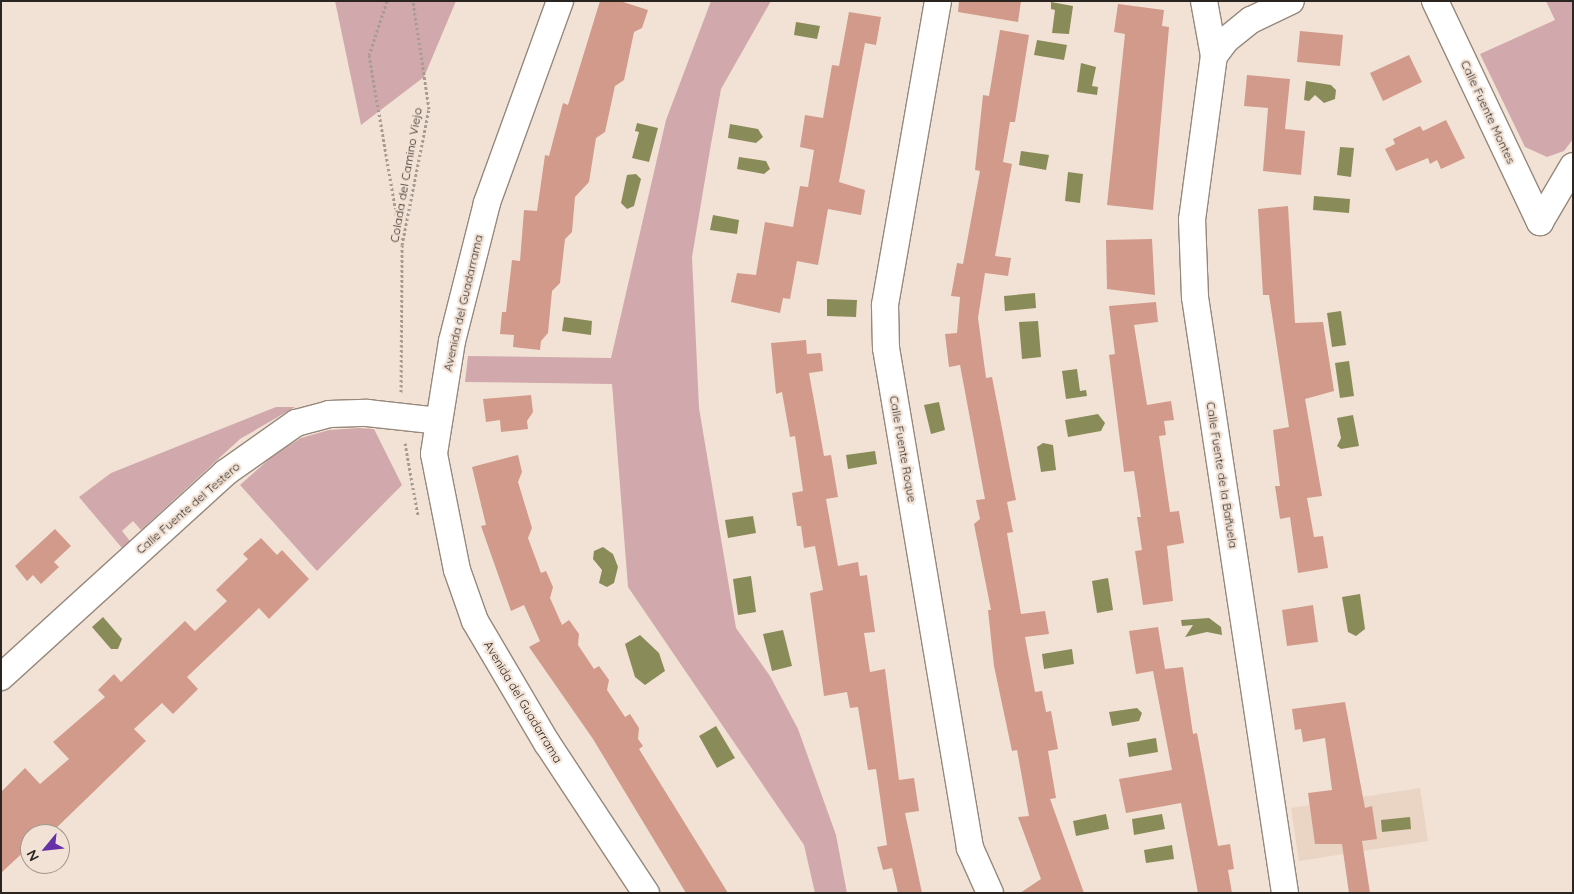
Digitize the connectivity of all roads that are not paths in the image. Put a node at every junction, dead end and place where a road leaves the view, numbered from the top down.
1 (560, 1) edge
2 (938, 1) edge
3 (1204, 1) edge
4 (1291, 1) edge
5 (1435, 1) edge
6 (1214, 56) junction
7 (1573, 166) edge
8 (439, 420) junction
9 (1, 677) edge
10 (646, 893) edge
11 (990, 893) edge
12 (1285, 893) edge

1 - 8 street, Avenida del Guadarrama
2 - 11 street, Calle Fuente Roque
3 - 6 street, Calle Fuente de la Bañuela
4 - 6 street
5 - 7 street, Calle Fuente Montes
6 - 12 street, Calle Fuente de la Bañuela
8 - 9 street, Calle Fuente del Testero
8 - 10 street, Avenida del Guadarrama

